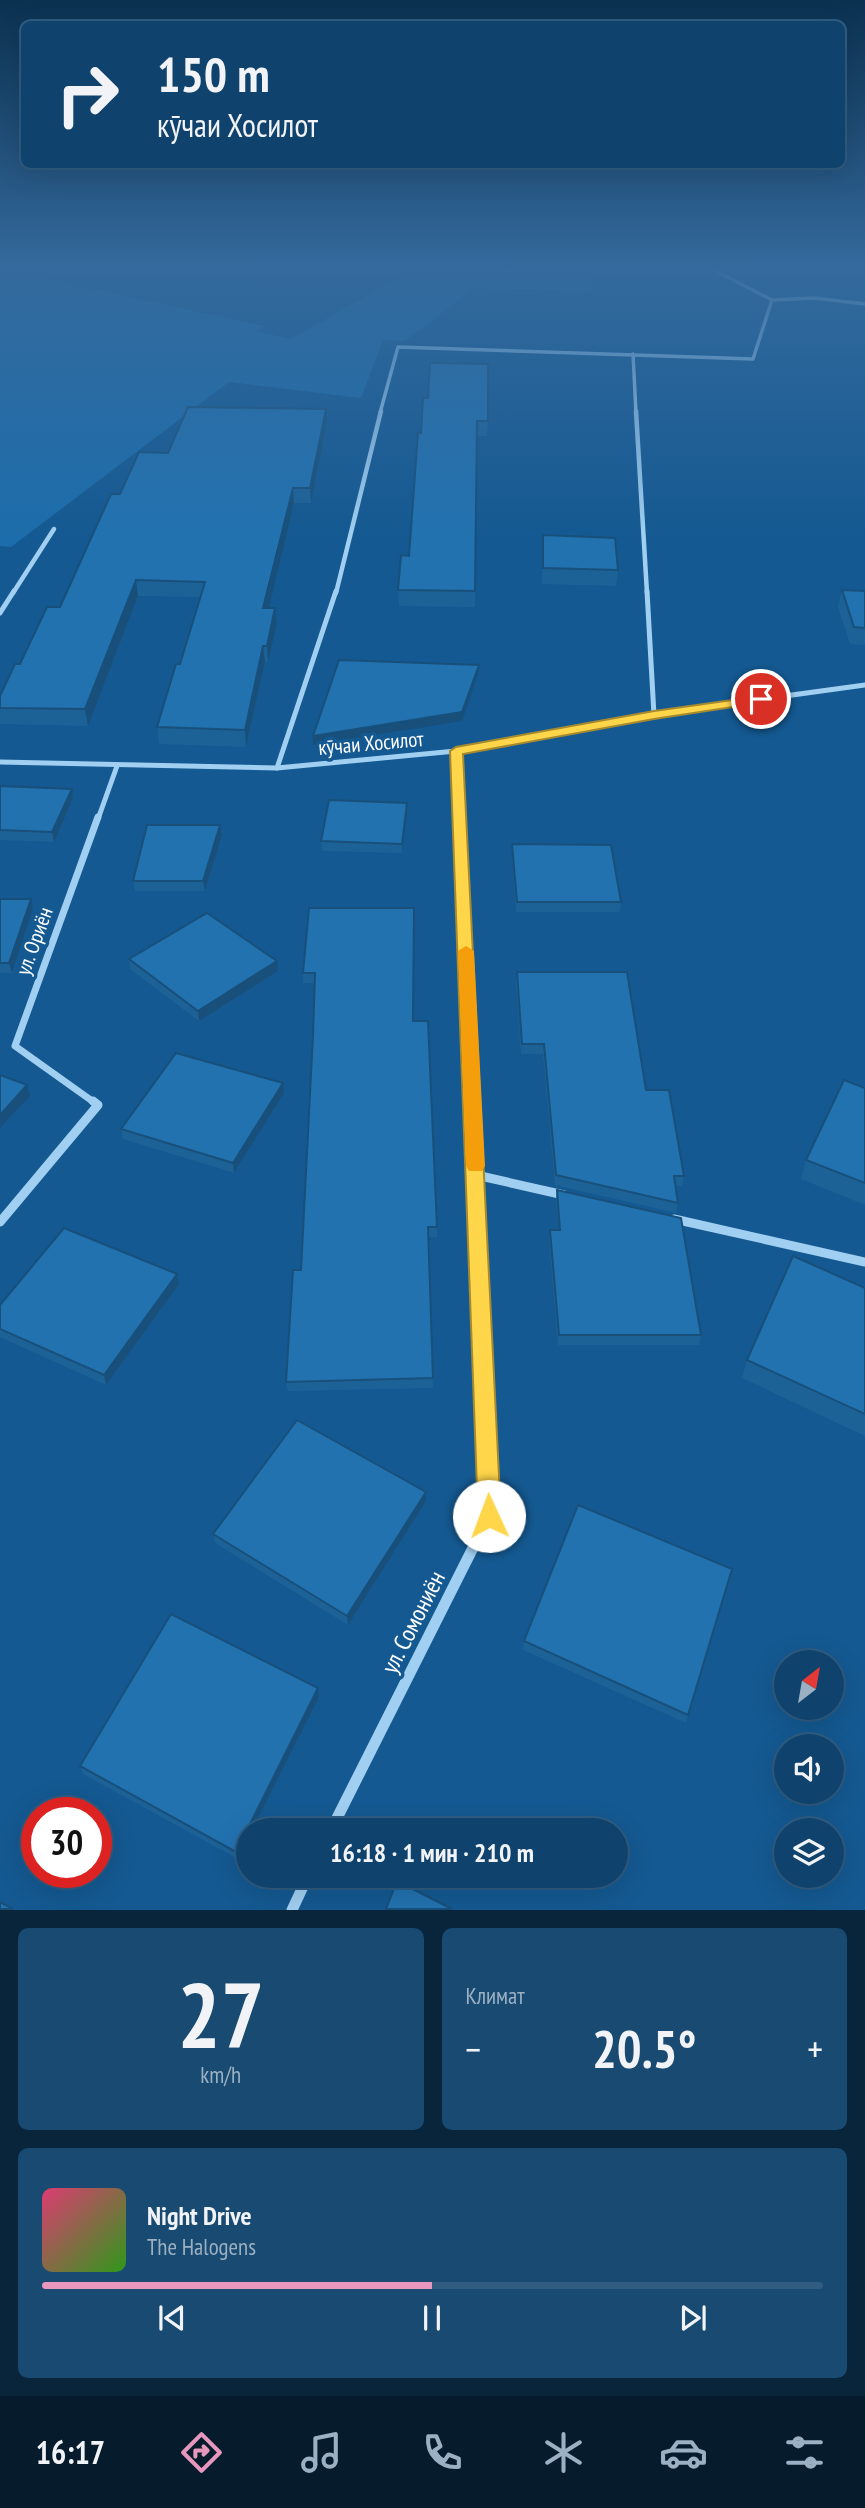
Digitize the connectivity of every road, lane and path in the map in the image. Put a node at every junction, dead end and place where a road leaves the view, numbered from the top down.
1 (395, 358) edge
2 (633, 358) edge
3 (731, 358) edge
4 (752, 358) edge
5 (54, 529) dead end
6 (0, 613) edge
7 (865, 685) edge
8 (654, 715) junction
9 (456, 751) junction
10 (0, 762) edge
11 (117, 766) junction
12 (276, 768) junction
13 (476, 1175) junction
14 (570, 1196) edge
15 (664, 1217) edge
16 (0, 1222) edge
17 (865, 1262) edge
18 (337, 1818) edge
19 (303, 1888) edge
20 (292, 1909) edge

1 - 12 street
2 - 8 street
3 - 4 street
5 - 6 street
7 - 8 street, кӯчаи Хосилот
8 - 9 street, кӯчаи Хосилот
9 - 12 street, кӯчаи Хосилот
9 - 13 street, ул. Сомониён
10 - 11 street, кӯчаи Хосилот
11 - 12 street, кӯчаи Хосилот
11 - 16 street, ул. Ориён
13 - 14 street
13 - 18 street, ул. Сомониён
15 - 17 street
19 - 20 street

